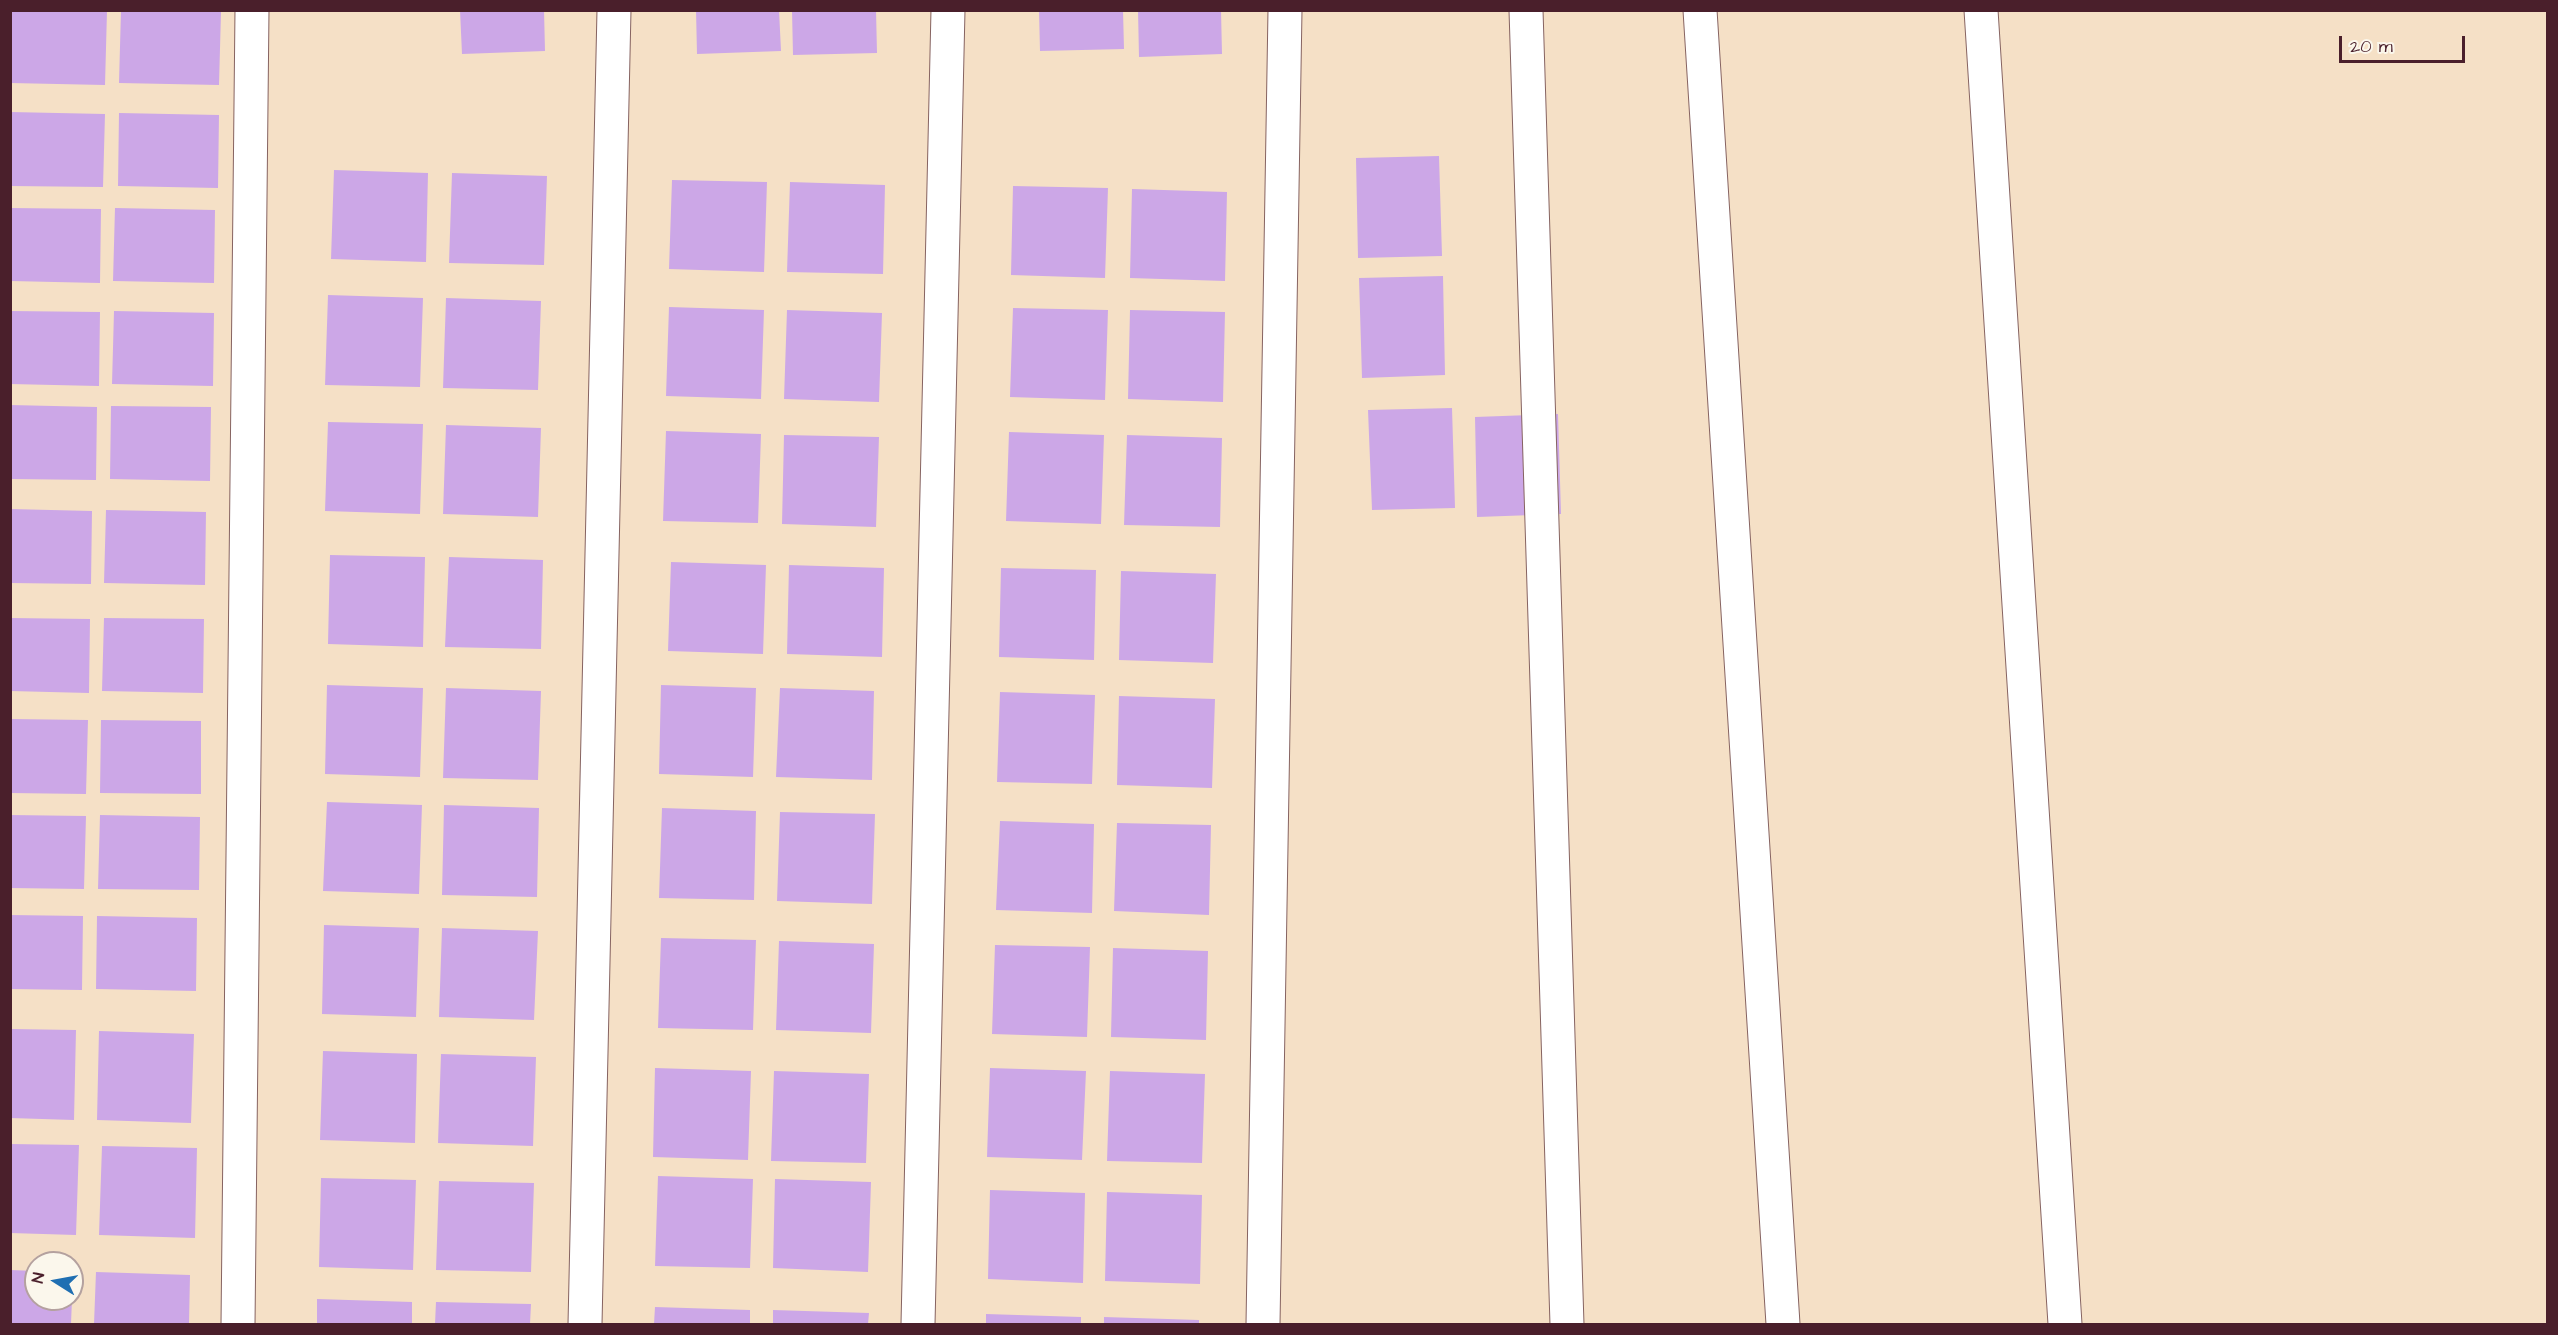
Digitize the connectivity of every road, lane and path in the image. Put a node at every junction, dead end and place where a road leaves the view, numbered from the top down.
1 (252, 10) edge
2 (614, 10) edge
3 (948, 10) edge
4 (1285, 10) edge
5 (1526, 10) edge
6 (1700, 10) edge
7 (1982, 10) edge
8 (238, 1324) edge
9 (585, 1324) edge
10 (918, 1324) edge
11 (1263, 1324) edge
12 (1568, 1324) edge
13 (1783, 1324) edge
14 (2065, 1324) edge

1 - 8 street
2 - 9 street
3 - 10 street
4 - 11 street
5 - 12 street
6 - 13 street
7 - 14 street

